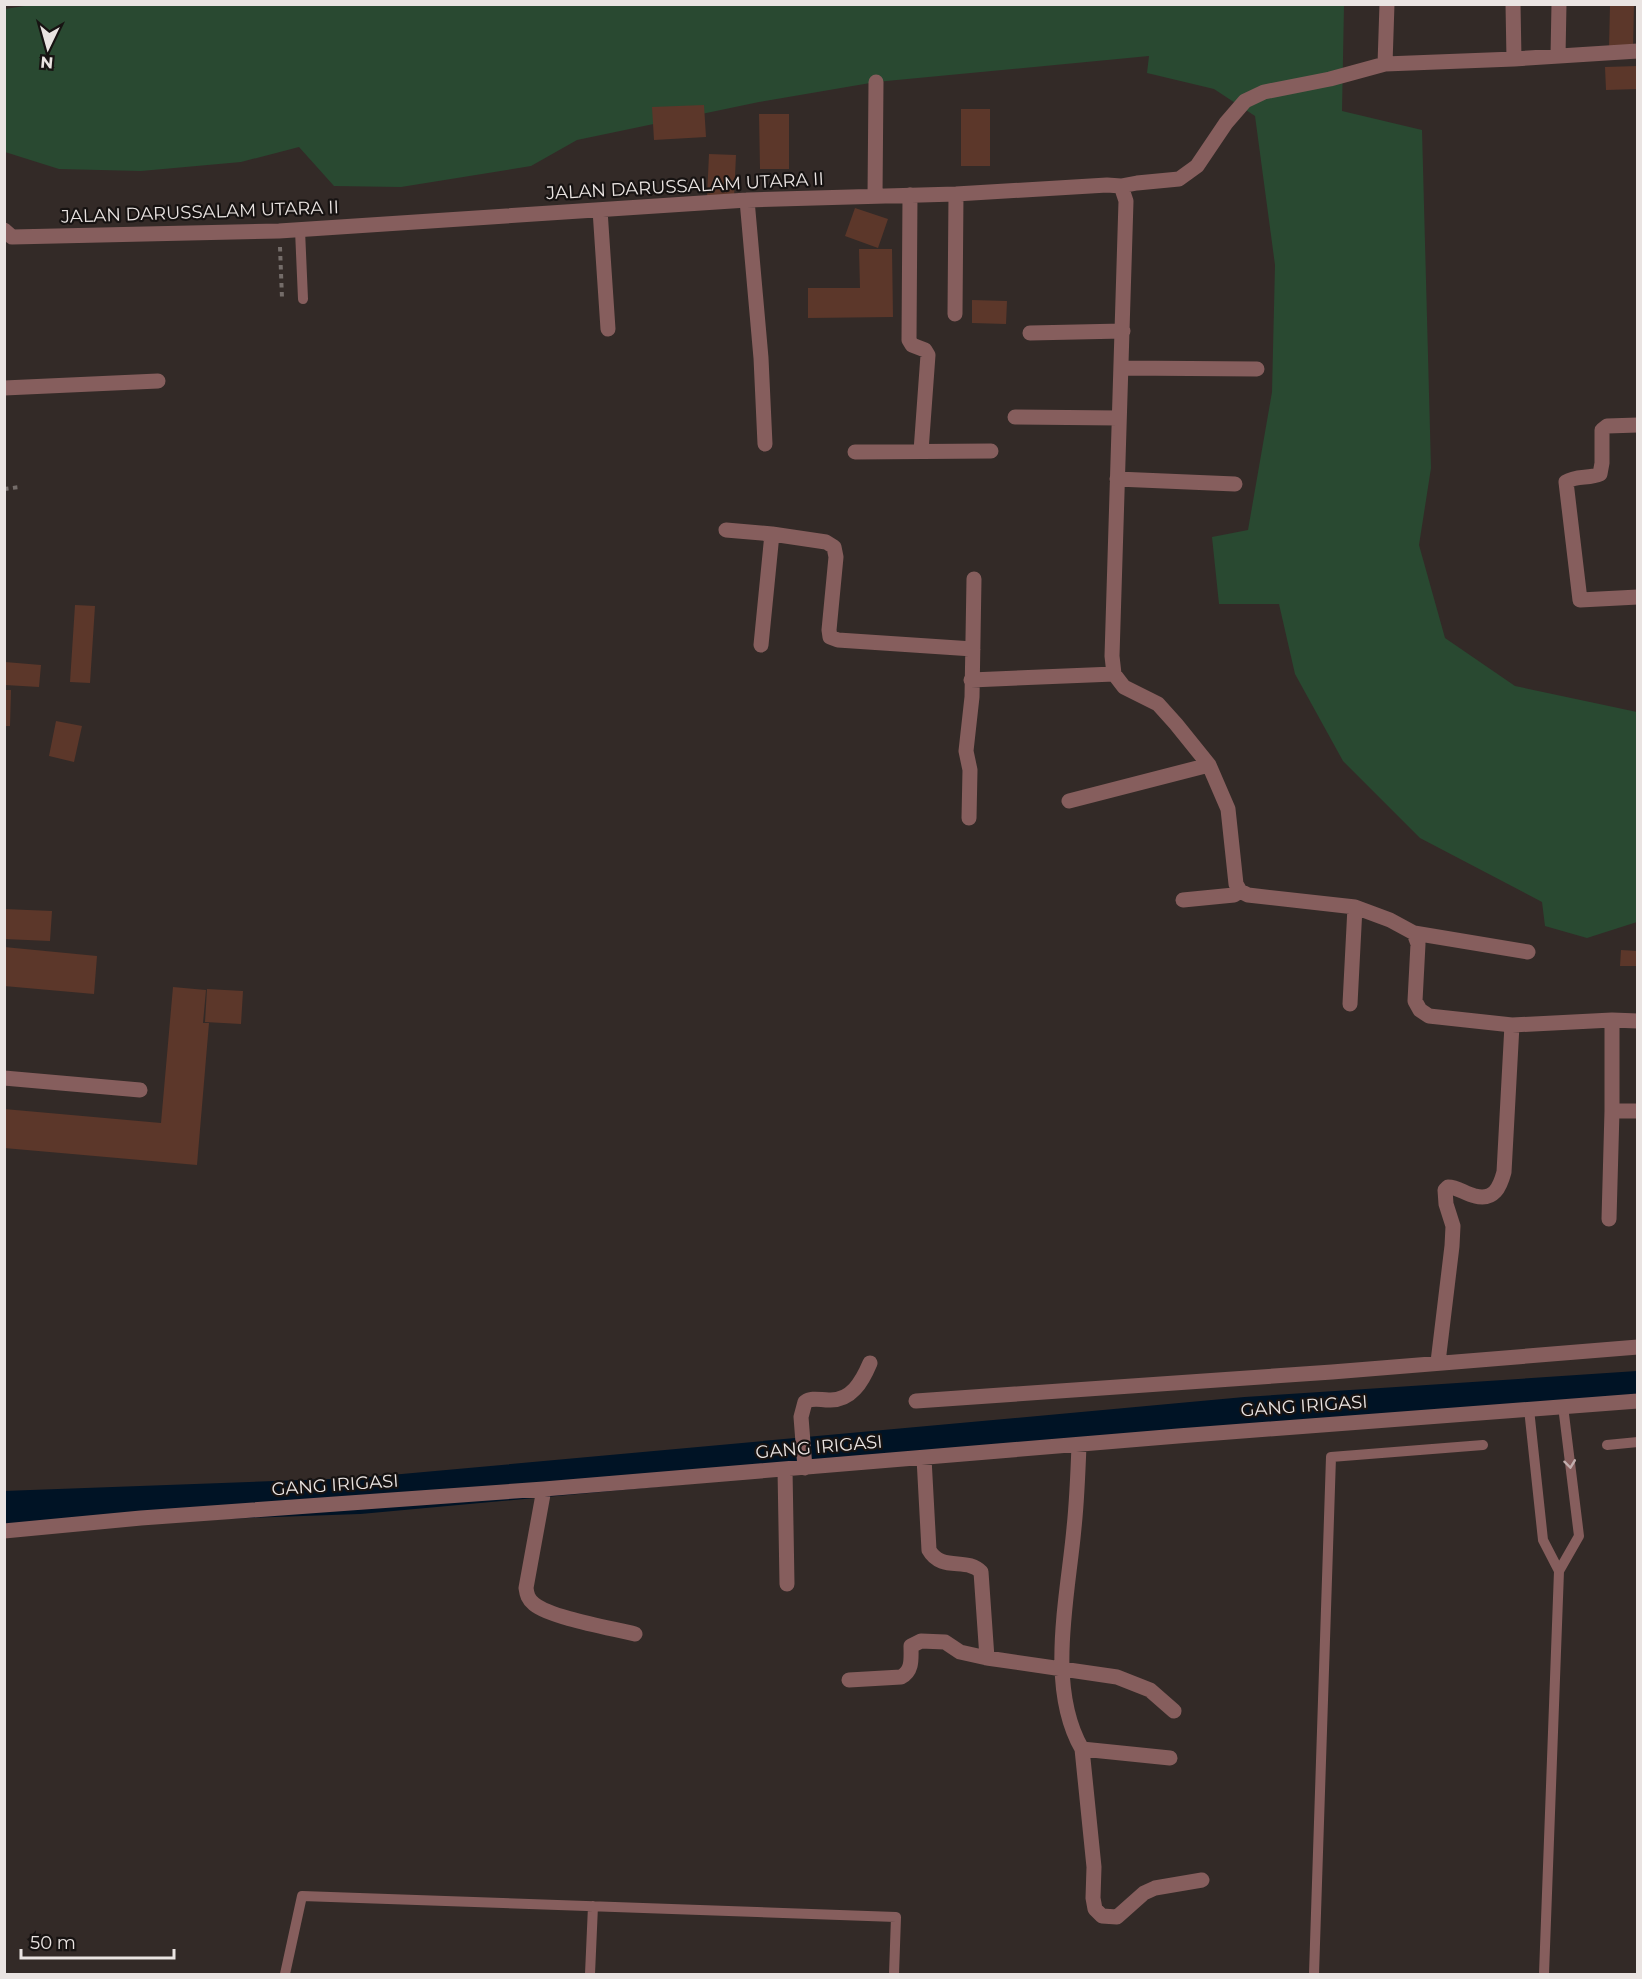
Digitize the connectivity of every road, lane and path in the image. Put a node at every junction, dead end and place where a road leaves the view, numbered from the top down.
1 (1387, 4) edge
2 (1513, 4) edge
3 (1559, 4) edge
4 (1638, 51) edge
5 (1558, 56) junction
6 (1514, 59) junction
7 (1385, 64) junction
8 (876, 82) dead end
9 (1121, 186) junction
10 (956, 194) junction
11 (910, 195) junction
12 (875, 196) junction
13 (747, 200) junction
14 (600, 210) junction
15 (4, 230) edge
16 (300, 230) junction
17 (279, 231) junction
18 (282, 298) dead end
19 (303, 299) dead end
20 (955, 314) dead end
21 (608, 329) dead end
22 (1123, 332) junction
23 (1030, 333) dead end
24 (1122, 368) junction
25 (1257, 369) dead end
26 (158, 381) dead end
27 (4, 388) edge
28 (1016, 417) dead end
29 (1119, 418) junction
30 (1638, 425) edge
31 (765, 444) dead end
32 (921, 451) junction
33 (991, 451) dead end
34 (855, 452) dead end
35 (1117, 479) junction
36 (1235, 484) dead end
37 (20, 487) dead end
38 (4, 489) edge
39 (726, 530) dead end
40 (772, 534) junction
41 (974, 579) dead end
42 (1638, 597) edge
43 (761, 645) dead end
44 (973, 649) junction
45 (1114, 674) junction
46 (972, 680) junction
47 (1209, 765) junction
48 (1069, 801) dead end
49 (969, 818) dead end
50 (1240, 891) junction
51 (1183, 900) dead end
52 (1355, 907) junction
53 (1414, 933) junction
54 (1528, 952) dead end
55 (1350, 1004) dead end
56 (1612, 1020) junction
57 (1638, 1021) edge
58 (1512, 1025) junction
59 (4, 1078) edge
60 (140, 1090) dead end
61 (1612, 1111) junction
62 (1638, 1111) edge
63 (1609, 1219) dead end
64 (1638, 1347) edge
65 (1437, 1362) junction
66 (870, 1363) dead end
67 (916, 1401) dead end
68 (1638, 1401) edge
69 (1563, 1406) junction
70 (1529, 1409) junction
71 (1638, 1442) edge
72 (1079, 1445) junction
73 (1483, 1445) dead end
74 (1606, 1445) dead end
75 (924, 1458) junction
76 (805, 1465) junction
77 (786, 1469) junction
78 (544, 1489) junction
79 (4, 1531) edge
80 (1558, 1571) junction
81 (787, 1584) dead end
82 (635, 1634) dead end
83 (987, 1658) junction
84 (1060, 1669) junction
85 (849, 1680) dead end
86 (1174, 1711) dead end
87 (1082, 1749) junction
88 (1170, 1758) dead end
89 (1202, 1880) dead end
90 (593, 1906) junction
91 (285, 1974) edge
92 (591, 1974) edge
93 (894, 1974) edge
94 (1314, 1974) edge
95 (1545, 1974) edge

1 - 7 street
2 - 6 street
3 - 5 street
4 - 5 street, JALAN DARUSSALAM UTARA II
5 - 6 street, JALAN DARUSSALAM UTARA II
6 - 7 street, JALAN DARUSSALAM UTARA II
7 - 9 street, JALAN DARUSSALAM UTARA II
8 - 12 street
9 - 10 street, JALAN DARUSSALAM UTARA II
9 - 22 street
10 - 11 street, JALAN DARUSSALAM UTARA II
10 - 20 street
11 - 12 street, JALAN DARUSSALAM UTARA II
11 - 32 street
12 - 13 street, JALAN DARUSSALAM UTARA II
13 - 14 street, JALAN DARUSSALAM UTARA II
13 - 31 street
14 - 16 street, JALAN DARUSSALAM UTARA II
14 - 21 street
15 - 17 street, JALAN DARUSSALAM UTARA II
16 - 17 street, JALAN DARUSSALAM UTARA II
16 - 19 lane
17 - 18 path
22 - 23 street
22 - 24 street
24 - 25 street
24 - 29 street
26 - 27 street
28 - 29 street
29 - 35 street
30 - 42 street
32 - 33 street
32 - 34 street
35 - 36 street
35 - 45 street
37 - 38 path
39 - 40 street
40 - 43 street
40 - 44 street
41 - 44 street
44 - 46 street
45 - 46 street
45 - 47 street
46 - 49 street
47 - 48 street
47 - 50 street
50 - 51 street
50 - 52 street
52 - 53 street
52 - 55 street
53 - 54 street
53 - 58 street
56 - 57 street
56 - 58 street
56 - 61 street
58 - 65 street
59 - 60 street
61 - 62 street
61 - 63 street
64 - 65 street
65 - 67 street
66 - 76 street
68 - 69 street, GANG IRIGASI
69 - 70 street, GANG IRIGASI
69 -> 80 lane
70 - 72 street, GANG IRIGASI
70 - 80 lane
71 - 74 lane
72 - 75 street, GANG IRIGASI
72 - 84 street
73 - 94 lane
75 - 76 street, GANG IRIGASI
75 - 83 street
76 - 77 street, GANG IRIGASI
77 - 78 street, GANG IRIGASI
77 - 81 street
78 - 79 street, GANG IRIGASI
78 - 82 street
80 - 95 lane
83 - 84 street
83 - 85 street
84 - 86 street
84 - 87 street
87 - 88 street
87 - 89 street
90 - 91 lane
90 - 92 lane
90 - 93 lane

